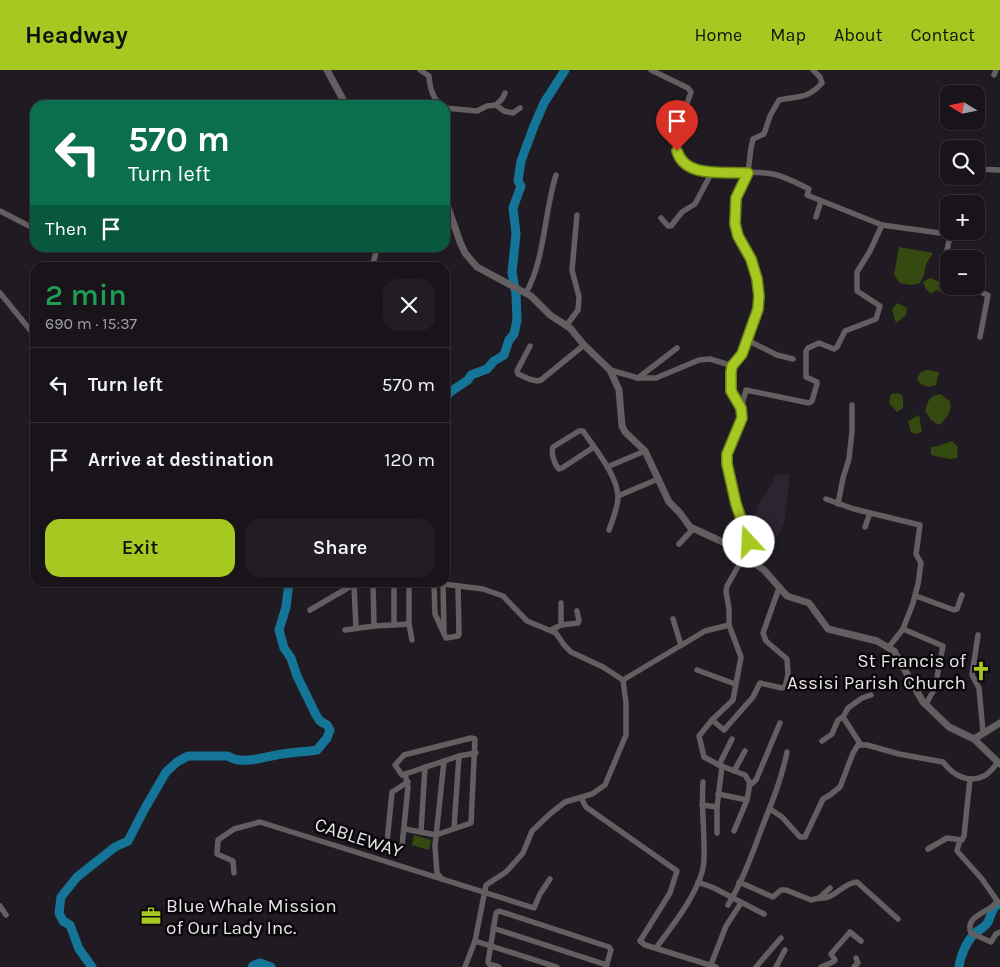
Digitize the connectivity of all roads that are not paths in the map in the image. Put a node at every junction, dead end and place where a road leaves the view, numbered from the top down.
1 (327, 70) edge
2 (420, 70) edge
3 (651, 70) edge
4 (813, 70) edge
5 (505, 93) dead end
6 (343, 100) edge
7 (435, 100) edge
8 (496, 105) junction
9 (450, 108) edge
10 (520, 108) dead end
11 (985, 169) edge
12 (1000, 169) edge
13 (712, 172) junction
14 (748, 173) junction
15 (556, 175) dead end
16 (821, 201) junction
17 (0, 211) edge
18 (450, 213) edge
19 (577, 215) dead end
20 (816, 217) dead end
21 (661, 218) dead end
22 (882, 225) junction
23 (30, 226) edge
24 (947, 250) edge
25 (524, 292) junction
26 (0, 293) edge
27 (985, 295) edge
28 (566, 326) junction
29 (30, 330) edge
30 (980, 337) dead end
31 (747, 340) junction
32 (584, 345) junction
33 (530, 346) dead end
34 (677, 348) dead end
35 (793, 359) dead end
36 (732, 366) junction
37 (610, 370) junction
38 (638, 378) junction
39 (852, 405) dead end
40 (741, 408) junction
41 (594, 447) junction
42 (645, 451) junction
43 (607, 467) junction
44 (658, 479) junction
45 (618, 496) junction
46 (826, 499) dead end
47 (838, 504) junction
48 (870, 513) junction
49 (865, 528) dead end
50 (693, 529) junction
51 (609, 530) dead end
52 (679, 544) dead end
53 (747, 558) junction
54 (450, 585) edge
55 (458, 586) junction
56 (351, 587) edge
57 (356, 587) edge
58 (373, 587) edge
59 (394, 587) edge
60 (409, 587) edge
61 (431, 587) edge
62 (443, 587) edge
63 (779, 588) junction
64 (962, 595) dead end
65 (916, 596) junction
66 (561, 603) dead end
67 (310, 610) dead end
68 (577, 611) dead end
69 (673, 619) dead end
70 (409, 624) junction
71 (394, 625) junction
72 (562, 625) junction
73 (729, 625) junction
74 (374, 626) junction
75 (356, 628) junction
76 (345, 630) dead end
77 (551, 630) junction
78 (903, 630) junction
79 (978, 634) dead end
80 (444, 636) junction
81 (412, 640) dead end
82 (681, 645) junction
83 (888, 648) junction
84 (697, 670) dead end
85 (623, 680) junction
86 (735, 684) junction
87 (871, 695) dead end
88 (926, 704) junction
89 (843, 717) junction
90 (712, 720) junction
91 (780, 723) dead end
92 (1000, 723) edge
93 (983, 732) junction
94 (732, 739) dead end
95 (974, 739) junction
96 (822, 741) dead end
97 (861, 745) junction
98 (745, 751) dead end
99 (787, 752) dead end
100 (476, 753) junction
101 (459, 756) junction
102 (444, 761) junction
103 (999, 763) edge
104 (720, 766) junction
105 (425, 767) junction
106 (734, 771) junction
107 (405, 774) junction
108 (970, 779) junction
109 (408, 782) junction
110 (703, 782) dead end
111 (750, 786) junction
112 (718, 794) junction
113 (581, 798) junction
114 (747, 800) junction
115 (702, 805) junction
116 (717, 806) junction
117 (770, 809) junction
118 (454, 828) junction
119 (405, 829) junction
120 (734, 831) dead end
121 (421, 832) junction
122 (717, 833) dead end
123 (436, 835) junction
124 (960, 840) junction
125 (387, 842) dead end
126 (402, 846) dead end
127 (928, 849) dead end
128 (234, 873) dead end
129 (550, 879) dead end
130 (444, 880) junction
131 (698, 882) junction
132 (740, 882) junction
133 (830, 888) dead end
134 (484, 892) junction
135 (732, 898) junction
136 (819, 898) junction
137 (741, 903) junction
138 (728, 905) dead end
139 (0, 906) edge
140 (764, 914) dead end
141 (6, 915) dead end
142 (898, 919) dead end
143 (494, 928) junction
144 (1000, 932) edge
145 (781, 938) dead end
146 (475, 941) junction
147 (861, 942) dead end
148 (490, 946) junction
149 (656, 948) junction
150 (784, 950) dead end
151 (856, 958) dead end
152 (606, 966) edge
153 (713, 966) edge
154 (465, 967) edge
155 (499, 967) edge
156 (557, 967) edge
157 (756, 967) edge
158 (776, 967) edge
159 (821, 967) edge
160 (854, 967) edge

1 - 6 street
2 - 7 street
3 - 13 street
4 - 14 street
5 - 8 street
8 - 9 street
8 - 10 street
11 - 12 street
13 - 14 street
13 - 21 street
14 - 16 street
14 - 31 street
15 - 25 street
16 - 20 street
16 - 22 street
17 - 23 street
18 - 25 street
19 - 28 street
22 - 24 street
22 - 40 street
25 - 28 street
26 - 29 street
27 - 30 street
28 - 32 street
31 - 35 street
31 - 36 street
32 - 33 street
32 - 37 street
34 - 38 street
36 - 38 street
36 - 40 street
37 - 38 street
37 - 42 street
39 - 47 street
40 - 53 street
41 - 41 street
41 - 43 street
42 - 43 street
42 - 44 street
43 - 45 street
44 - 45 street
44 - 50 street
45 - 51 street
46 - 47 street
47 - 48 street
48 - 49 street
48 - 65 street
50 - 52 street
50 - 53 street
53 - 63 street
53 - 73 street
54 - 55 street
55 - 77 street
55 - 80 street
56 - 67 street
57 - 75 street
58 - 74 street
59 - 71 street
60 - 70 street
61 - 80 street
62 - 80 street
63 - 83 street
63 - 90 street
64 - 65 street
65 - 78 street
66 - 72 street
68 - 72 street
69 - 82 street
70 - 71 street
70 - 81 street
71 - 74 street
72 - 77 street
73 - 82 street
73 - 86 street
74 - 75 street
75 - 76 street
77 - 85 street
78 - 83 street
78 - 88 street
79 - 93 street
82 - 85 street
83 - 88 street
84 - 86 street
85 - 113 street
86 - 90 street
87 - 89 street
88 - 95 street
89 - 96 street
89 - 97 street
90 - 104 street
91 - 111 street
92 - 93 street
93 - 95 street
94 - 104 street
95 - 103 street
97 - 108 street
97 - 117 street
98 - 106 street
99 - 117 street
100 - 101 street
100 - 107 street
100 - 118 street
101 - 102 street
101 - 118 street
102 - 105 street
102 - 123 street
103 - 108 street
104 - 106 street
104 - 112 street
105 - 107 street
105 - 121 street
106 - 111 street
107 - 109 street
108 - 124 street
109 - 119 street
109 - 125 street
110 - 115 street
111 - 114 street
112 - 114 street
112 - 116 street
113 - 134 street
113 - 149 street
114 - 120 street
115 - 116 street
115 - 131 street
116 - 122 street
117 - 132 street
118 - 123 street
119 - 121 street
119 - 126 street
121 - 123 street
123 - 130 street
124 - 127 street
124 - 144 street
128 - 130 street, CABLEWAY
129 - 134 street, CABLEWAY
130 - 134 street, CABLEWAY
131 - 135 street
131 - 149 street
132 - 135 street
132 - 136 street
133 - 136 street
134 - 146 street
135 - 137 street
135 - 138 street
136 - 142 street
137 - 140 street
137 - 153 street
139 - 141 street
143 - 148 street
143 - 152 street
143 - 152 street
145 - 157 street
146 - 148 street
146 - 154 street
147 - 159 street
148 - 155 street
148 - 156 street
149 - 153 street
150 - 158 street
151 - 160 street

